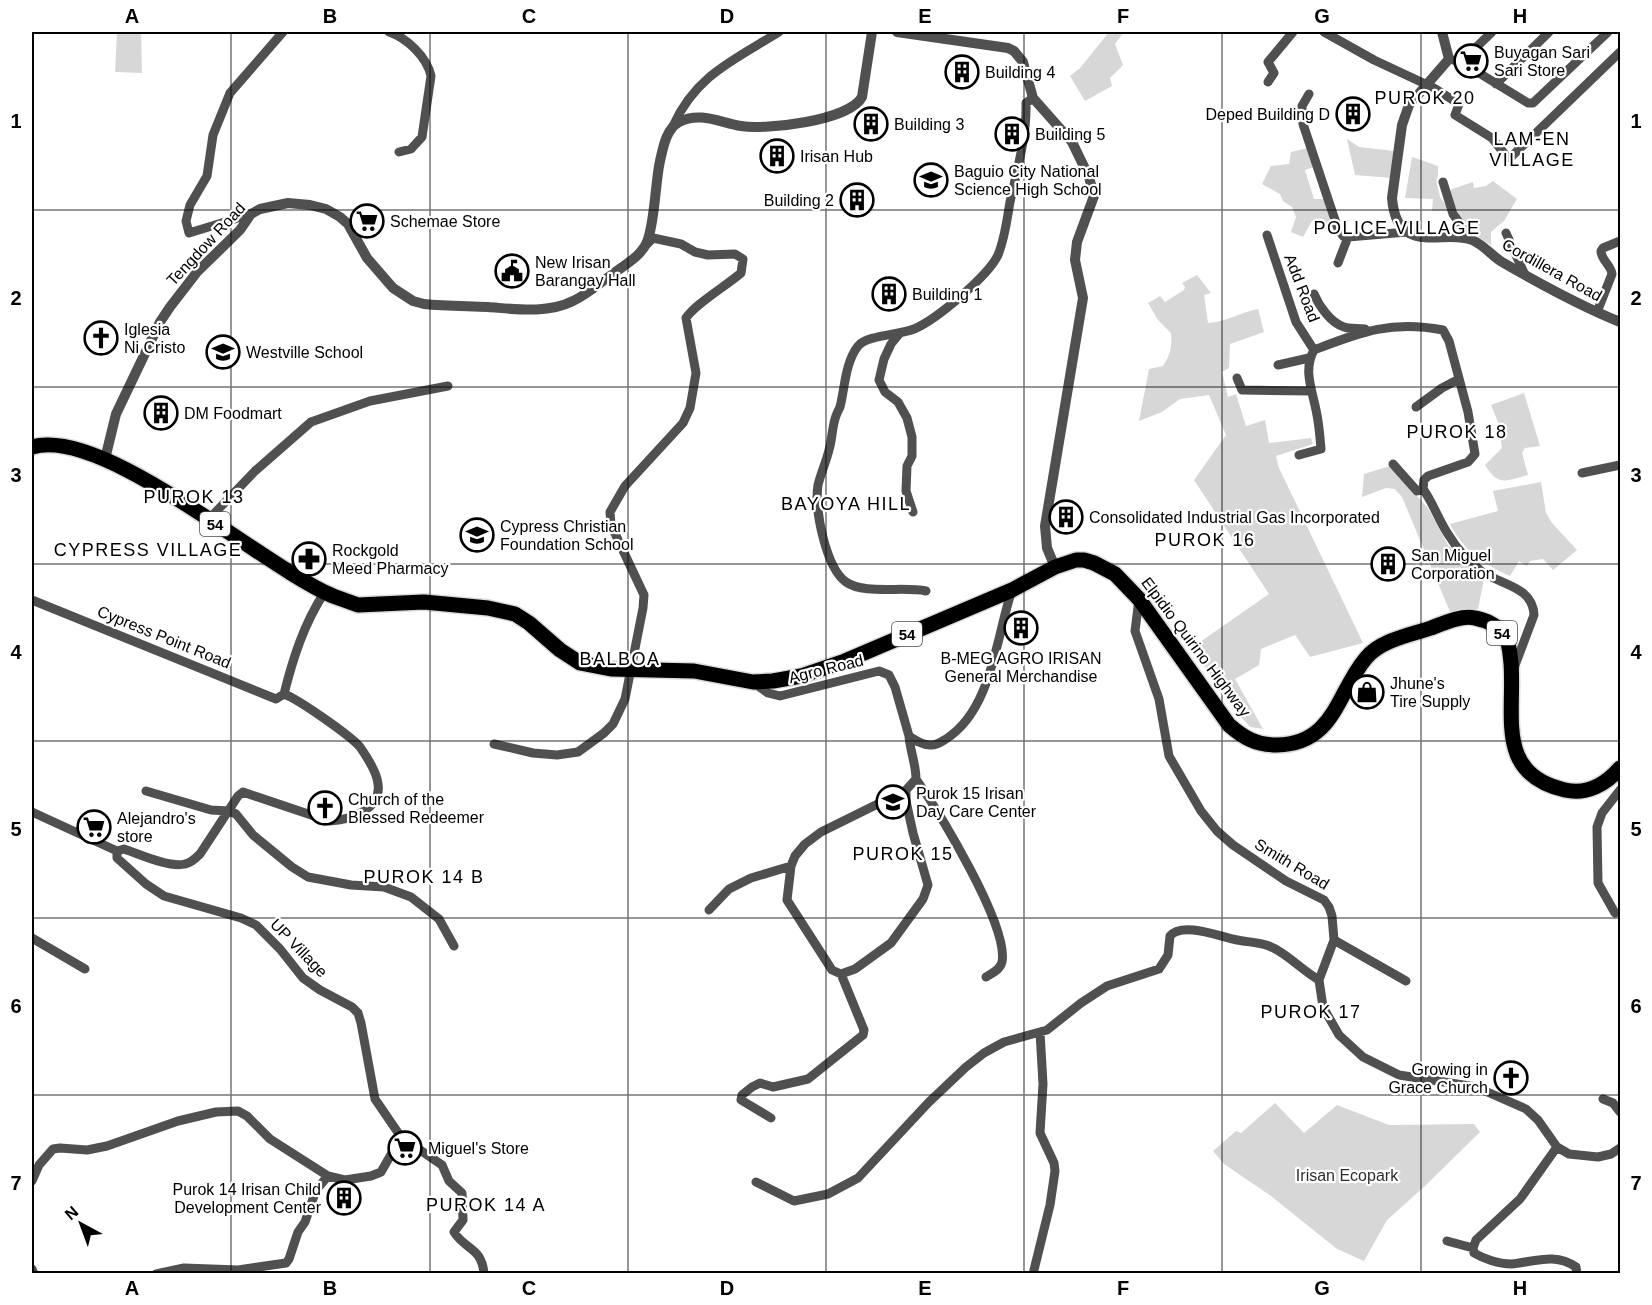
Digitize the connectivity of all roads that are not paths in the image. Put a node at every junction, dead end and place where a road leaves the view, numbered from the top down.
1 (283, 32) edge
2 (389, 32) edge
3 (779, 32) edge
4 (872, 32) edge
5 (897, 32) edge
6 (1293, 32) edge
7 (1324, 32) edge
8 (1442, 32) edge
9 (1492, 32) edge
10 (1550, 32) edge
11 (1608, 32) edge
12 (1620, 52) edge
13 (1449, 59) junction
14 (1461, 62) junction
15 (1268, 82) dead end
16 (1496, 84) junction
17 (1425, 86) junction
18 (1309, 94) dead end
19 (1034, 98) junction
20 (672, 129) junction
21 (399, 152) dead end
22 (1443, 182) dead end
23 (251, 214) junction
24 (1407, 232) junction
25 (1506, 233) dead end
26 (1267, 235) dead end
27 (1348, 237) junction
28 (1471, 239) junction
29 (1620, 241) edge
30 (646, 245) junction
31 (1338, 263) dead end
32 (1525, 274) junction
33 (1314, 294) dead end
34 (1596, 312) junction
35 (1620, 322) edge
36 (1370, 329) junction
37 (900, 333) junction
38 (1312, 354) junction
39 (1278, 365) dead end
40 (1237, 378) dead end
41 (1459, 379) junction
42 (448, 386) dead end
43 (1311, 391) junction
44 (1416, 407) dead end
45 (32, 447) edge
46 (1299, 454) dead end
47 (105, 459) junction
48 (1393, 464) dead end
49 (1620, 465) edge
50 (1582, 473) dead end
51 (1423, 489) junction
52 (912, 512) dead end
53 (208, 520) junction
54 (1055, 567) junction
55 (1012, 590) junction
56 (926, 591) dead end
57 (324, 593) junction
58 (1139, 599) junction
59 (32, 600) edge
60 (630, 670) junction
61 (1512, 673) junction
62 (753, 682) junction
63 (284, 694) junction
64 (909, 736) junction
65 (494, 744) dead end
66 (1620, 768) edge
67 (916, 779) junction
68 (906, 790) junction
69 (1620, 790) edge
70 (146, 791) dead end
71 (229, 811) junction
72 (32, 812) edge
73 (117, 851) junction
74 (791, 866) junction
75 (709, 910) dead end
76 (1615, 913) dead end
77 (32, 938) edge
78 (1334, 940) junction
79 (454, 946) dead end
80 (85, 969) dead end
81 (841, 974) junction
82 (986, 977) dead end
83 (1319, 980) junction
84 (1406, 981) dead end
85 (1040, 1032) junction
86 (1603, 1099) dead end
87 (1620, 1112) edge
88 (771, 1118) dead end
89 (401, 1137) junction
90 (1557, 1147) junction
91 (1620, 1148) edge
92 (328, 1176) junction
93 (32, 1180) edge
94 (756, 1182) dead end
95 (1447, 1241) dead end
96 (1473, 1248) junction
97 (32, 1269) edge
98 (34, 1274) edge
99 (156, 1274) edge
100 (483, 1274) edge
101 (1032, 1274) edge
102 (1577, 1274) edge

1 - 23 street
2 - 21 street
3 - 20 street
4 - 20 street
5 - 19 street
6 - 15 street
7 - 17 street
8 - 13 street
9 - 14 street
10 - 16 street
11 - 16 street
12 - 17 street
13 - 14 street
13 - 17 street
14 - 16 street
17 - 24 street
18 - 27 street
19 - 37 street
19 - 54 street
20 - 30 street
22 - 28 street, Cordillera Road
23 - 30 street, Tengdow Road
23 - 47 street, Tengdow Road
24 - 27 street
24 - 28 street
25 - 32 street
26 - 38 street, Add Road
27 - 31 street
28 - 32 street, Cordillera Road
29 - 34 street
30 - 60 street
32 - 34 street, Cordillera Road
33 - 36 street, Add Road
34 - 35 street, Cordillera Road
36 - 38 street, Add Road
36 - 41 street, Add Road
37 - 52 street
37 - 56 street
38 - 39 street, Add Road
38 - 43 street
40 - 43 street
41 - 44 street
41 - 51 street, Add Road
42 - 53 street
43 - 46 street
45 - 47 highway, Elpidio Quirino Highway / 54
47 - 53 highway, Elpidio Quirino Highway / 54
48 - 51 street
49 - 50 street
51 - 61 street
53 - 57 highway, Elpidio Quirino Highway / 54
54 - 55 highway, Elpidio Quirino Highway / 54
54 - 58 highway, Elpidio Quirino Highway / 54
55 - 62 highway, Elpidio Quirino Highway / 54
55 - 64 street
57 - 60 highway, Elpidio Quirino Highway / 54
57 - 63 street
58 - 61 highway, Elpidio Quirino Highway / 54
58 - 78 street, Smith Road
59 - 63 street, Cypress Point Road
60 - 62 highway, Elpidio Quirino Highway / 54
60 - 65 street
61 - 66 highway, Elpidio Quirino Highway / 54
62 - 64 street, Agro Road
63 - 71 street
64 - 67 street
67 - 68 street
67 - 82 street
68 - 74 street
68 - 81 street
69 - 76 street
70 - 71 street
71 - 73 street
71 - 79 street
72 - 73 street
73 - 89 street, UP Village
74 - 75 street
74 - 81 street
77 - 80 street
78 - 83 street, Smith Road
78 - 84 street
81 - 88 street
83 - 85 street
83 - 90 street
85 - 94 street
85 - 101 street
86 - 87 street
89 - 92 street
89 - 100 street
90 - 91 street
90 - 96 street
92 - 93 street
92 - 99 street
95 - 96 street
96 - 102 street
97 - 98 street

